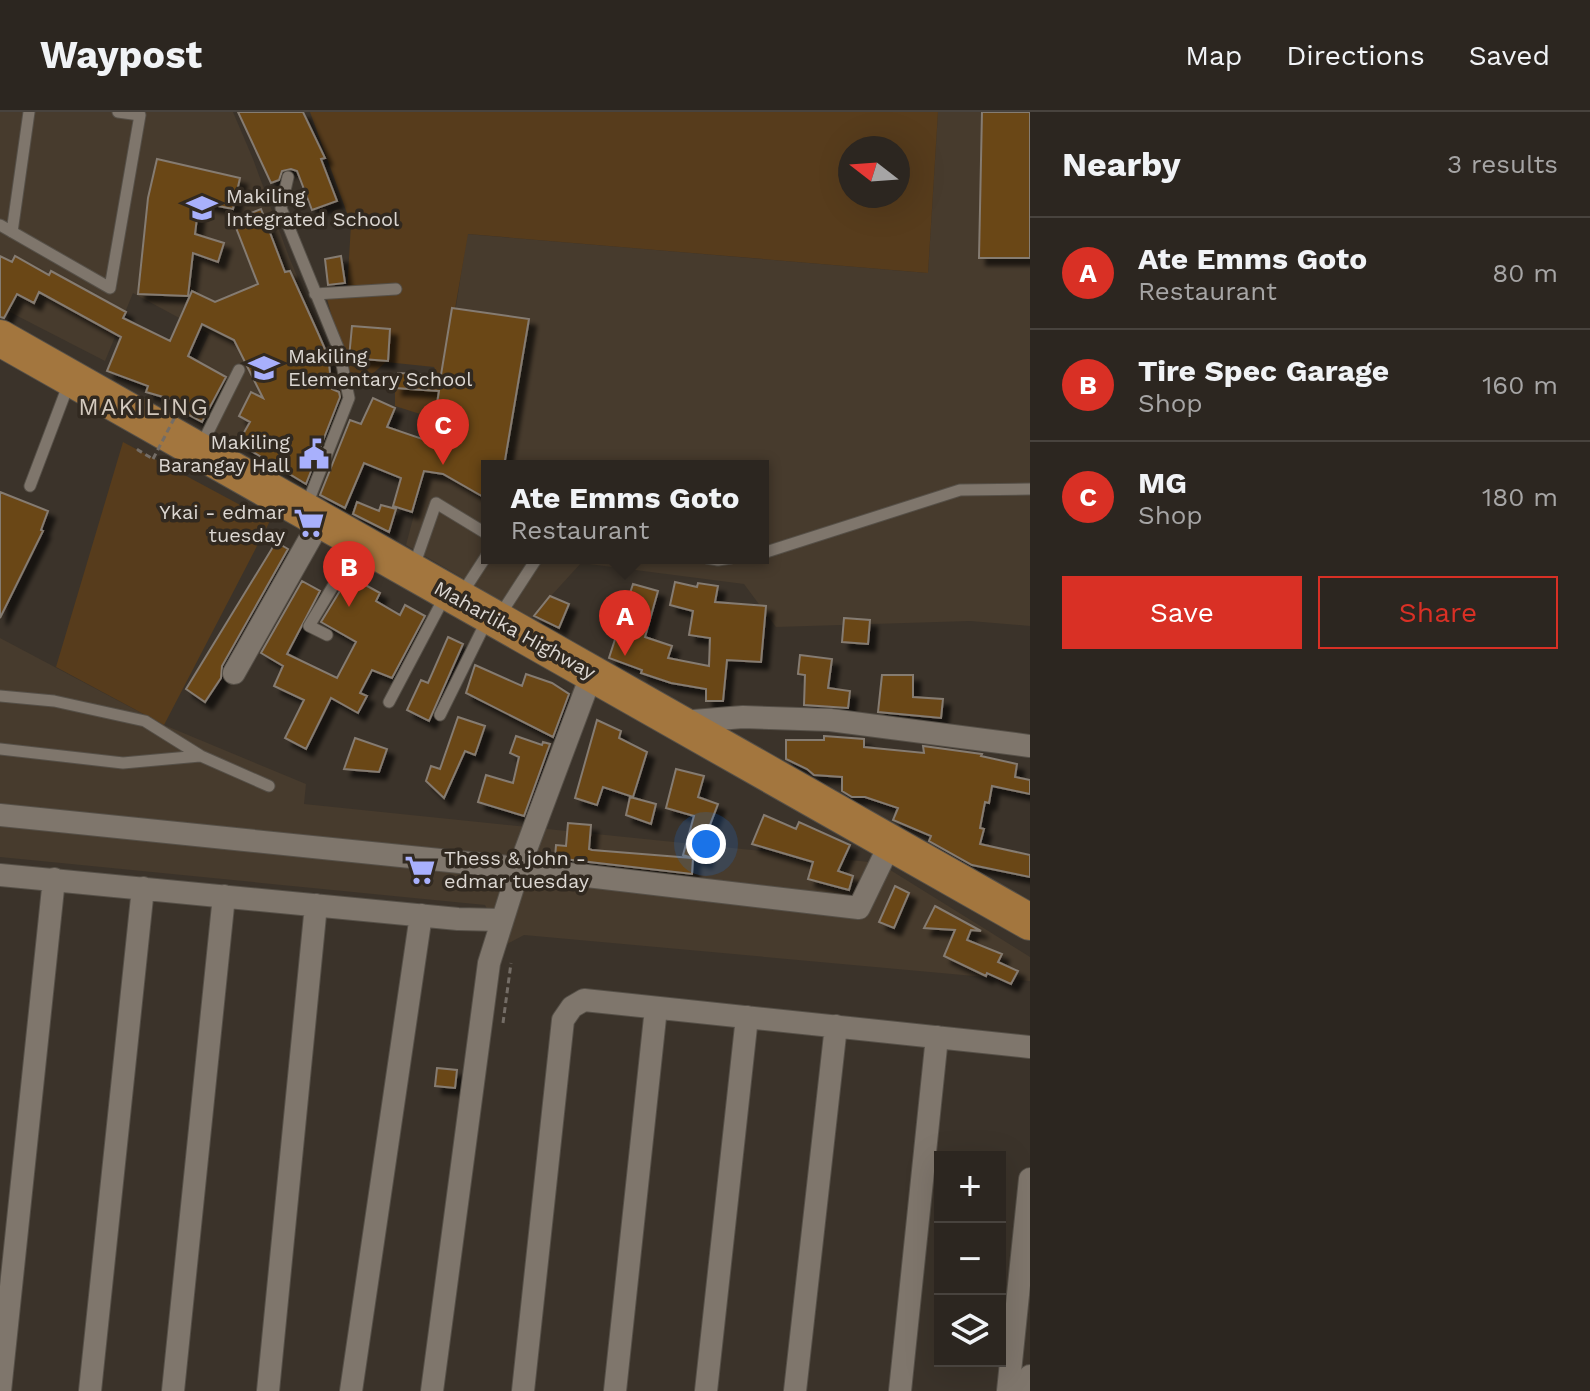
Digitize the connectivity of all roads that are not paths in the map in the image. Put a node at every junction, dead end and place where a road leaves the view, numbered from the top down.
1 (29, 112) edge
2 (118, 112) edge
3 (288, 177) dead end
4 (0, 225) edge
5 (12, 232) junction
6 (396, 289) dead end
7 (315, 294) junction
8 (0, 339) edge
9 (239, 370) dead end
10 (71, 379) junction
11 (198, 451) junction
12 (30, 486) dead end
13 (1030, 489) edge
14 (312, 516) junction
15 (481, 530) edge
16 (359, 542) junction
17 (769, 551) edge
18 (485, 564) edge
19 (533, 564) edge
20 (412, 573) junction
21 (473, 607) junction
22 (327, 635) dead end
23 (234, 673) dead end
24 (592, 673) junction
25 (0, 696) edge
26 (389, 702) dead end
27 (440, 715) dead end
28 (678, 722) junction
29 (1030, 746) edge
30 (0, 749) edge
31 (201, 756) junction
32 (269, 786) dead end
33 (0, 815) edge
34 (890, 844) junction
35 (519, 868) junction
36 (0, 875) edge
37 (54, 879) junction
38 (143, 888) junction
39 (224, 896) junction
40 (316, 905) junction
41 (421, 915) junction
42 (501, 920) junction
43 (1030, 922) edge
44 (656, 1008) junction
45 (747, 1017) junction
46 (836, 1026) junction
47 (937, 1037) junction
48 (1030, 1047) edge
49 (1030, 1179) edge
50 (1030, 1376) edge
51 (0, 1391) edge
52 (90, 1391) edge
53 (173, 1391) edge
54 (268, 1391) edge
55 (351, 1391) edge
56 (432, 1391) edge
57 (523, 1391) edge
58 (615, 1391) edge
59 (706, 1391) edge
60 (795, 1391) edge
61 (900, 1391) edge
62 (1008, 1391) edge
63 (1028, 1391) edge

1 - 5 lane
2 - 5 lane
3 - 7 lane
4 - 5 lane
6 - 7 lane
7 - 14 lane
8 - 10 highway, Maharlika Highway
9 - 11 lane
10 - 11 highway, Maharlika Highway
10 - 12 lane
11 - 14 highway, Maharlika Highway
13 - 17 lane
14 - 16 highway, Maharlika Highway
14 - 23 street
15 - 20 lane
16 - 20 highway, Maharlika Highway
16 - 22 lane
18 - 21 lane
19 - 21 lane
20 - 21 highway, Maharlika Highway
21 - 24 highway, Maharlika Highway
21 - 26 lane
21 - 27 lane
24 - 28 highway, Maharlika Highway
24 - 35 street
25 - 31 lane
28 - 29 street
28 - 34 highway, Maharlika Highway
30 - 31 lane
31 - 32 lane
33 - 35 street
34 - 35 street
34 - 43 highway, Maharlika Highway
35 - 42 street
36 - 37 street
37 - 38 street
37 - 51 street
38 - 39 street
38 - 52 street
39 - 40 street
39 - 53 street
40 - 41 street
40 - 54 street
41 - 42 street
41 - 55 street
42 - 56 street
44 - 45 street
44 - 57 street
44 - 58 street
45 - 46 street
45 - 59 street
46 - 47 street
46 - 60 street
47 - 48 street
47 - 61 street
49 - 62 street
50 - 63 street

